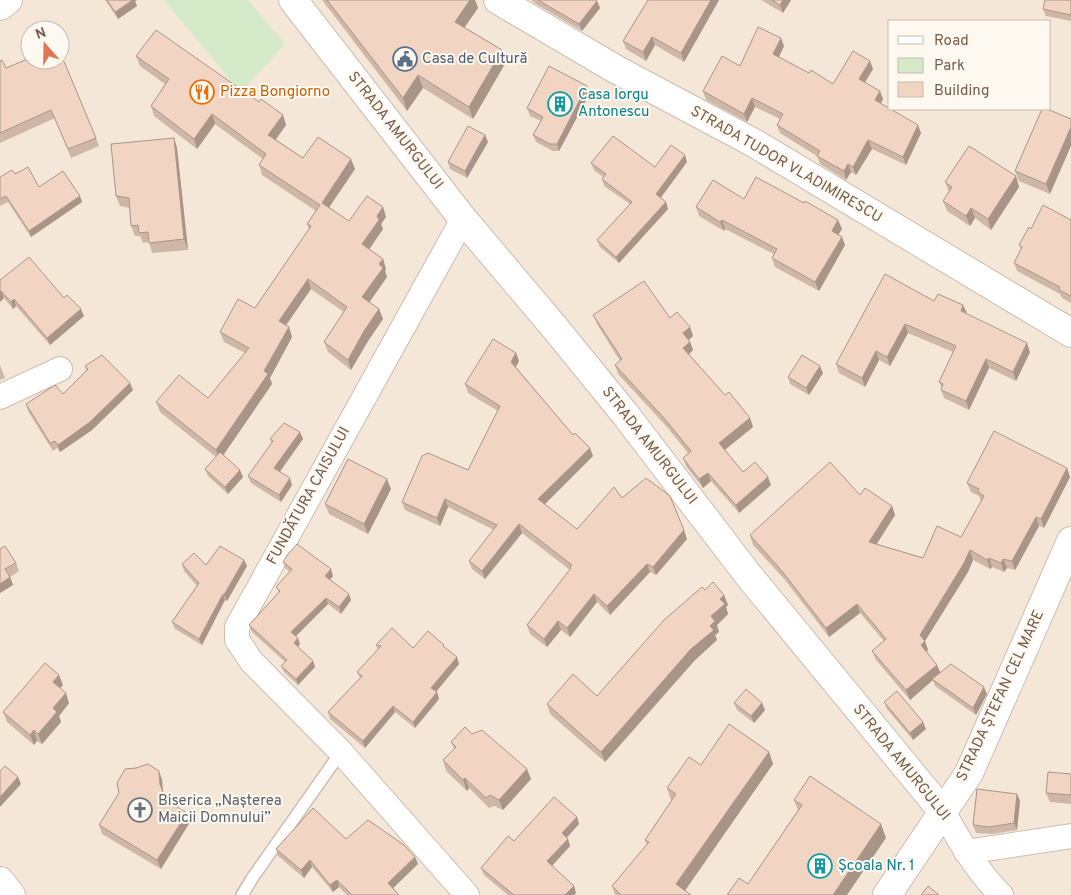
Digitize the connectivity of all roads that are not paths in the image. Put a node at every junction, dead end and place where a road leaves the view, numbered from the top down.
1 (8, 0) edge
2 (293, 0) edge
3 (498, 0) edge
4 (0, 6) edge
5 (463, 219) junction
6 (1071, 333) edge
7 (60, 369) dead end
8 (0, 397) edge
9 (1071, 541) edge
10 (341, 752) junction
11 (944, 813) junction
12 (1071, 836) edge
13 (966, 852) junction
14 (0, 881) edge
15 (11, 895) edge
16 (242, 895) edge
17 (467, 895) edge
18 (887, 895) edge
19 (1000, 895) edge

1 - 4 street
2 - 5 street, STRADA AMURGULUI
3 - 6 street, STRADA TUDOR VLADIMIRESCU
5 - 10 street, FUNDĂTURA CAISULUI
5 - 11 street, STRADA AMURGULUI
7 - 8 street
9 - 11 street, STRADA ȘTEFAN CEL MARE
10 - 16 lane
10 - 17 street, FUNDĂTURA CAISULUI
11 - 13 street, STRADA AMURGULUI
11 - 18 street, STRADA ȘTEFAN CEL MARE
12 - 13 street
13 - 19 street, STRADA AMURGULUI
14 - 15 street

